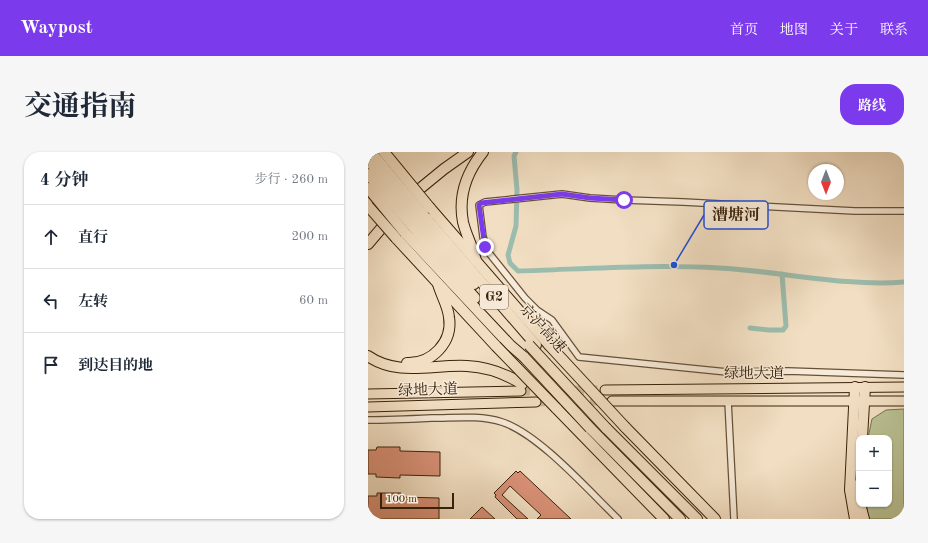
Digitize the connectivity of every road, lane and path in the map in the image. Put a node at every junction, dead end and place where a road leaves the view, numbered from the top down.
1 (371, 152) edge
2 (384, 152) edge
3 (458, 152) edge
4 (468, 152) edge
5 (483, 152) edge
6 (368, 160) edge
7 (368, 174) edge
8 (368, 188) edge
9 (368, 206) edge
10 (904, 211) edge
11 (419, 221) junction
12 (368, 236) edge
13 (368, 244) edge
14 (476, 263) junction
15 (438, 284) junction
16 (368, 349) edge
17 (368, 356) edge
18 (904, 375) edge
19 (860, 387) junction
20 (904, 387) edge
21 (605, 390) tunnel mouth
22 (521, 392) tunnel mouth
23 (368, 394) edge
24 (612, 401) tunnel mouth
25 (728, 401) junction
26 (859, 401) junction
27 (536, 402) tunnel mouth
28 (904, 402) edge
29 (368, 407) edge
30 (556, 408) junction
31 (368, 420) edge
32 (862, 435) edge
33 (861, 507) edge
34 (618, 519) edge
35 (664, 519) edge
36 (680, 519) edge
37 (697, 519) edge
38 (715, 519) edge
39 (734, 519) edge
40 (855, 519) edge
41 (864, 519) edge

1 - 11 highway, 京沪高速 / G2, bridge
2 - 11 highway, bridge
3 - 12 highway
4 - 13 highway
5 - 14 highway
6 - 11 highway, 京沪高速 / G2, bridge
7 - 11 highway, 京沪高速 / G2, bridge
8 - 11 highway, 京沪高速 / G2, bridge
9 - 15 highway, bridge
10 - 18 street
11 - 14 highway
11 - 36 highway, 京沪高速 / G2, bridge
11 - 37 highway, 京沪高速 / G2, bridge
14 - 38 highway, bridge
15 - 16 highway
15 - 30 highway, bridge
17 - 30 highway, bridge
19 - 20 main road, 绿地大道
19 - 21 main road, 绿地大道
19 - 26 highway
22 - 23 main road, 绿地大道
24 - 25 main road, 绿地大道
25 - 26 main road, 绿地大道
25 - 39 street
26 - 28 main road, 绿地大道
26 - 32 highway
26 - 40 highway
27 - 29 main road, 绿地大道
30 - 35 highway
31 - 34 street
33 - 41 highway

